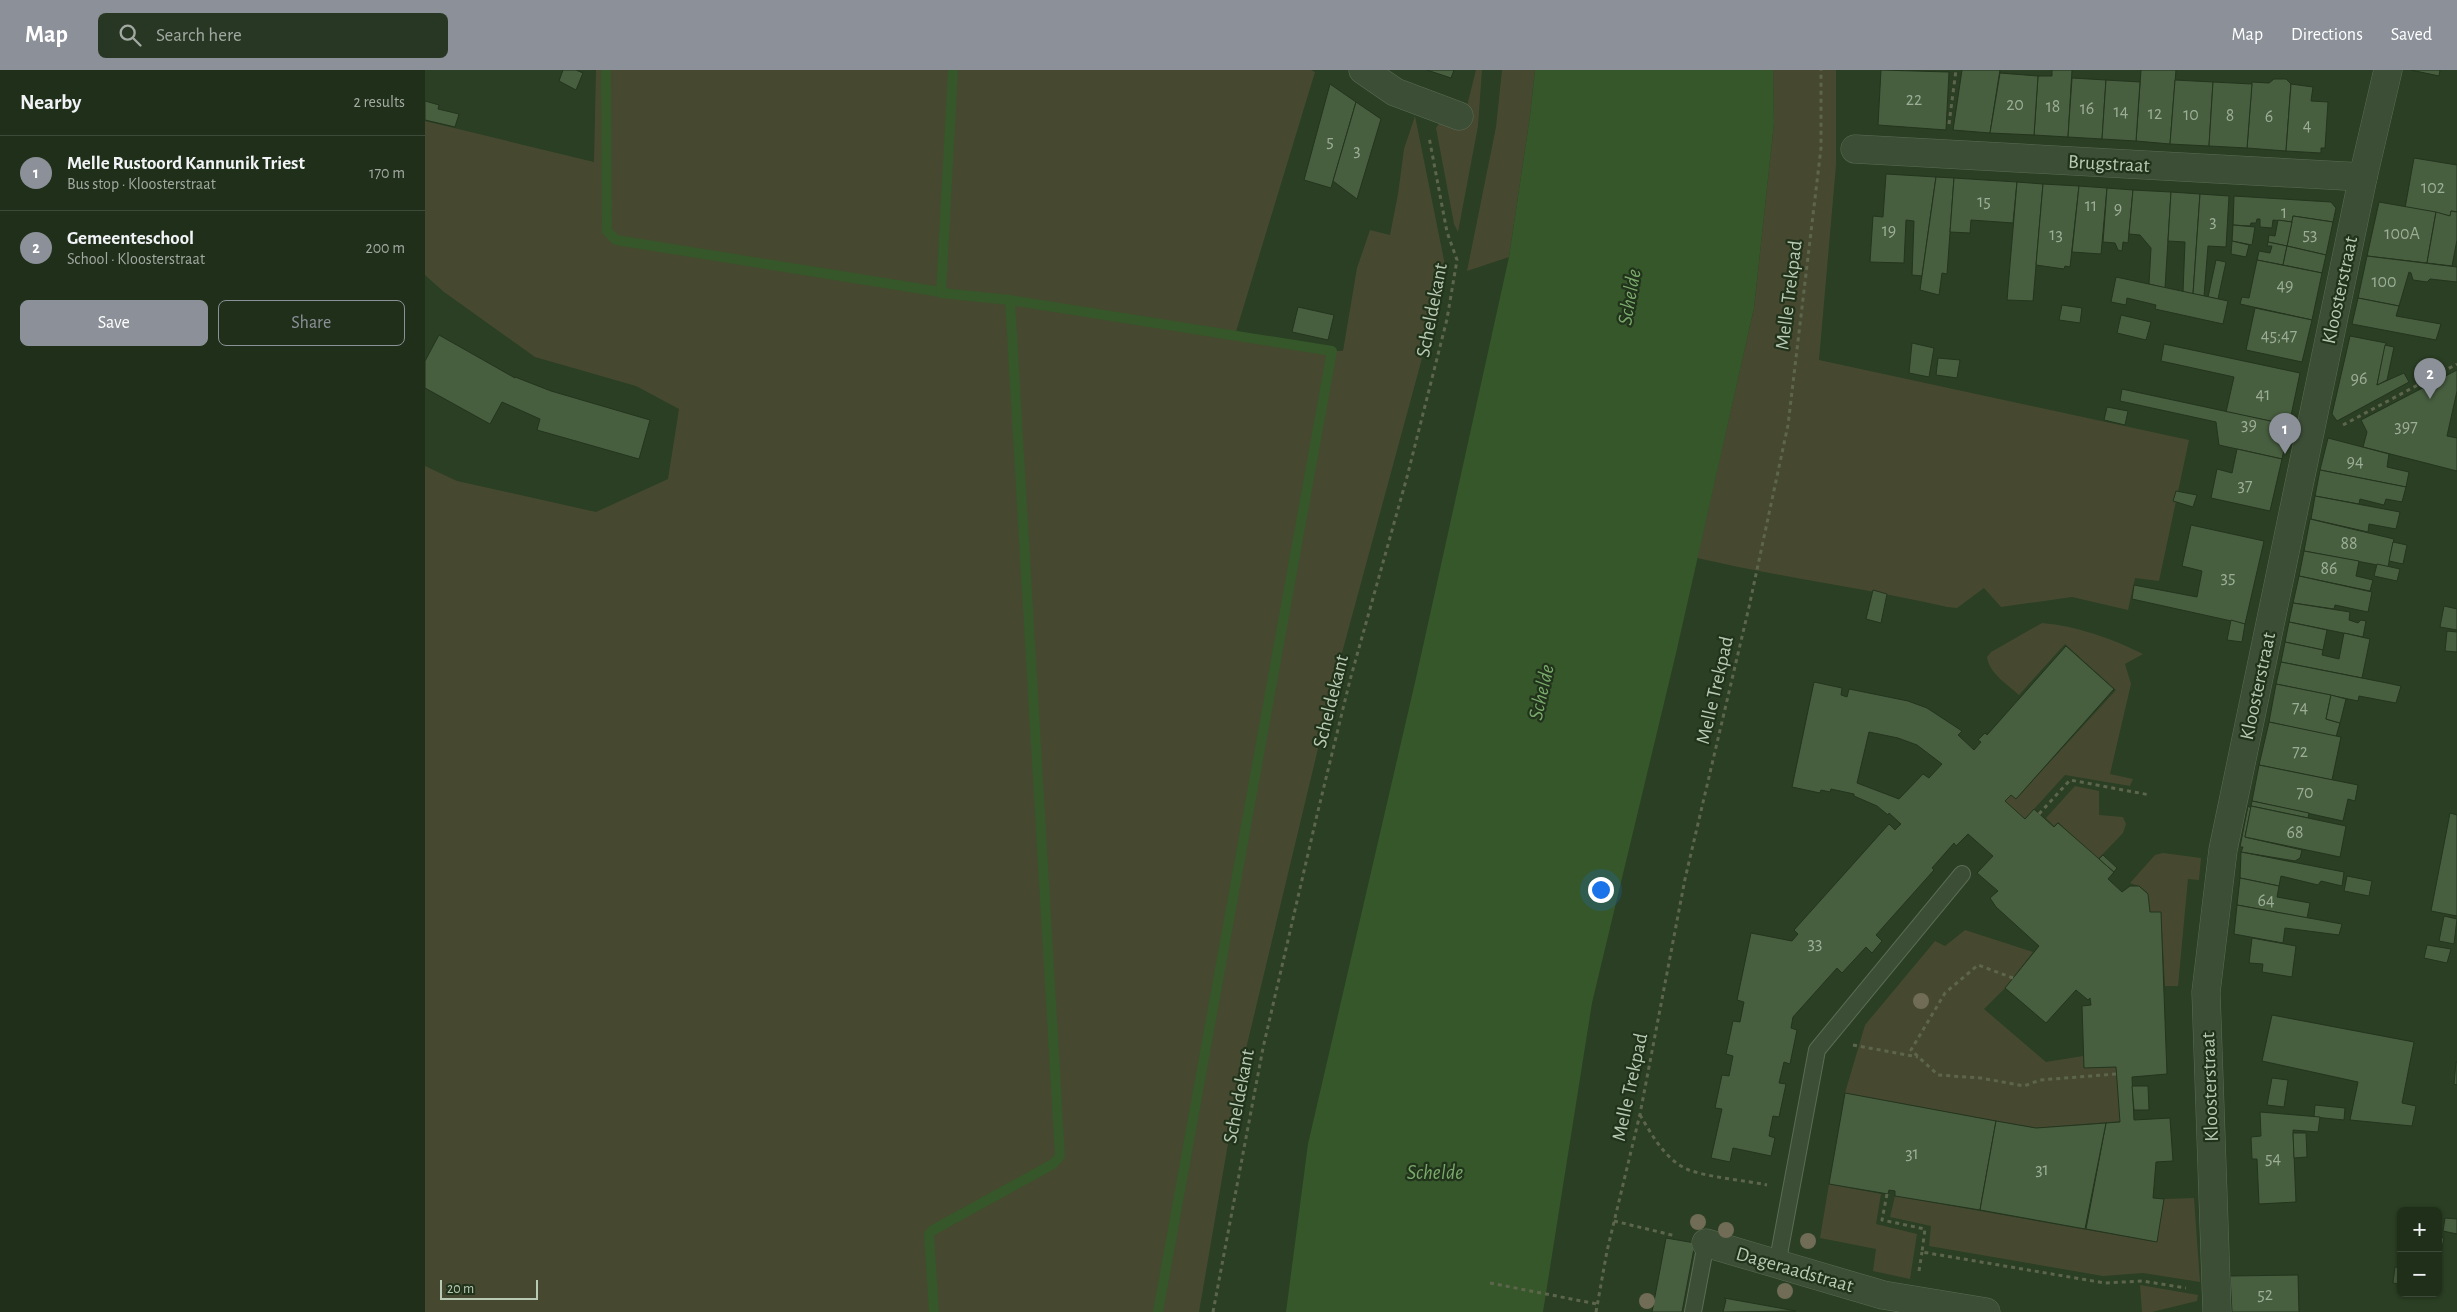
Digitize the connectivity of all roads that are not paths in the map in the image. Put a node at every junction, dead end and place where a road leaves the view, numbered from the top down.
1 (1363, 70) edge
2 (2388, 70) edge
3 (1459, 116) dead end
4 (1855, 149) dead end
5 (2363, 177) junction
6 (1962, 874) dead end
7 (1706, 1243) joint
8 (1777, 1265) junction
9 (2217, 1302) edge
10 (1884, 1304) edge
11 (1693, 1312) edge
12 (1986, 1312) edge

1 - 3 street
2 - 5 street, Kloosterstraat
4 - 5 street, Brugstraat
5 - 9 street, Kloosterstraat
6 - 8 lane
7 - 8 street, Dageraadstraat
7 - 11 lane
8 - 10 street, Dageraadstraat
10 - 12 street, Dageraadstraat

